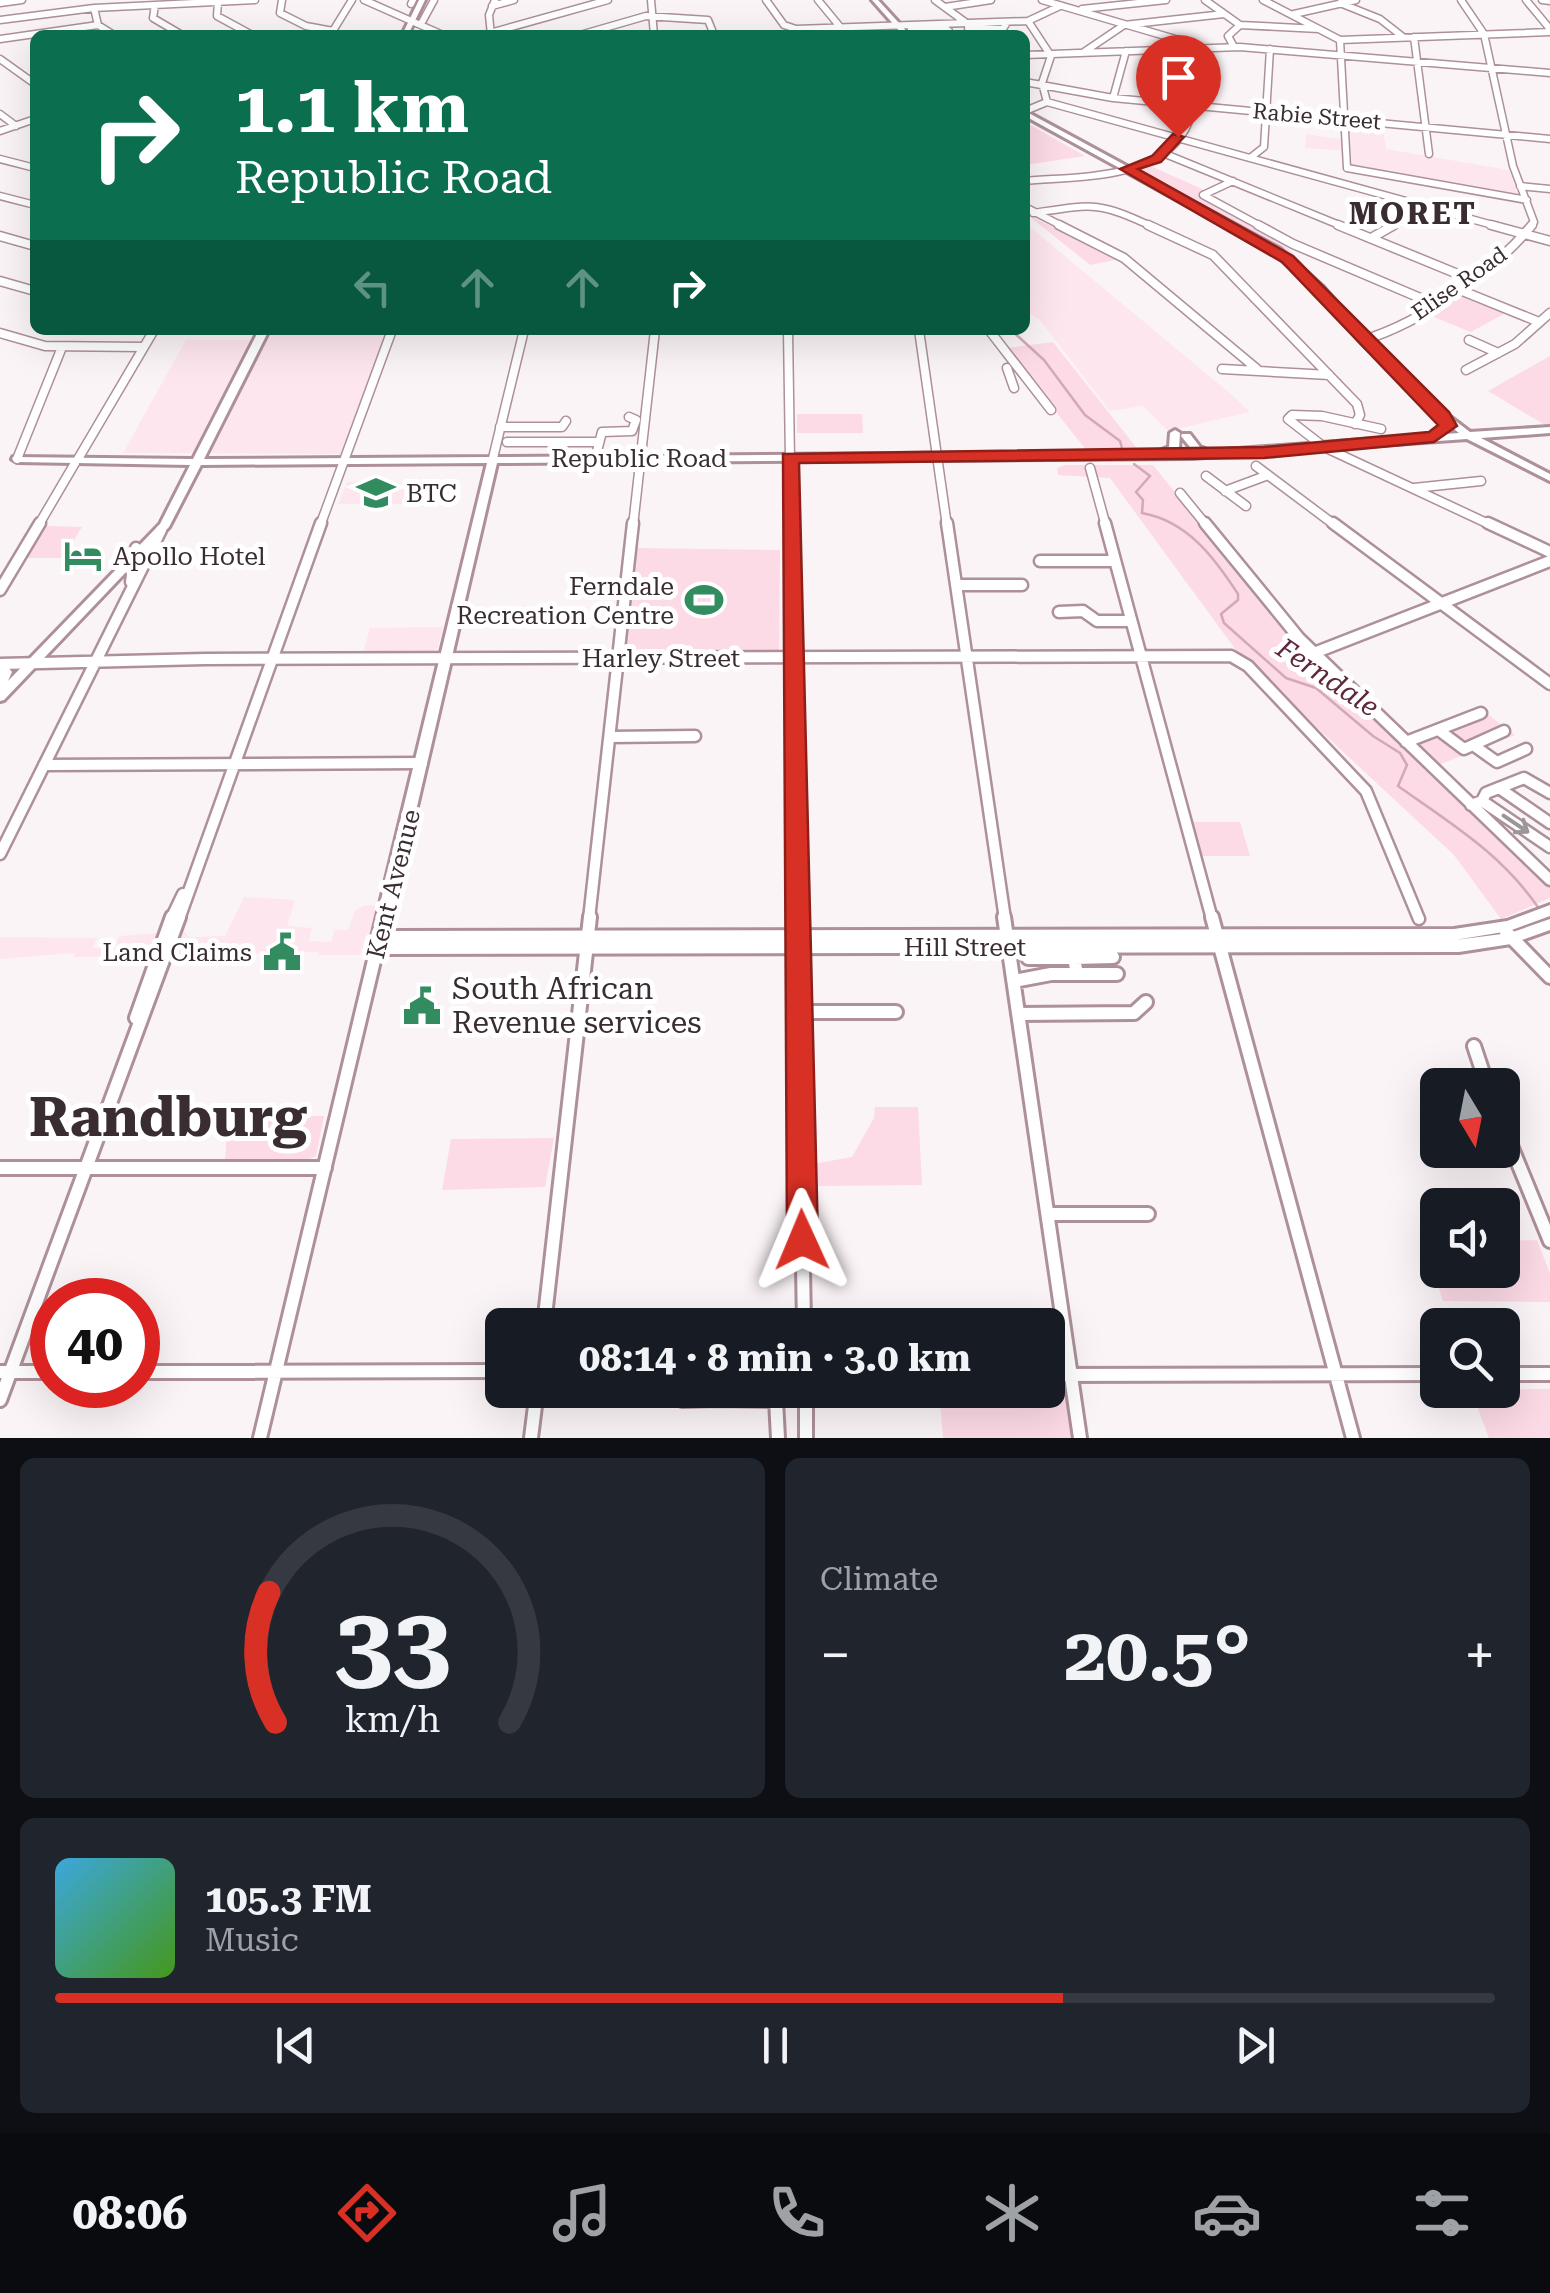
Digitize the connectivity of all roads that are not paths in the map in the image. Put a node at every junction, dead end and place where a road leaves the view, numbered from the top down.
1 (22, 0) edge
2 (104, 0) edge
3 (255, 0) edge
4 (282, 0) edge
5 (422, 0) edge
6 (434, 0) edge
7 (514, 0) edge
8 (608, 0) edge
9 (651, 0) edge
10 (766, 0) edge
11 (818, 0) edge
12 (875, 0) edge
13 (935, 0) edge
14 (991, 0) edge
15 (1042, 0) edge
16 (1166, 0) edge
17 (1206, 0) edge
18 (1263, 0) edge
19 (1356, 0) edge
20 (1461, 0) edge
21 (1526, 0) edge
22 (1542, 0) edge
23 (349, 1) edge
24 (368, 1) edge
25 (1550, 1) edge
26 (218, 2) edge
27 (0, 3) edge
28 (494, 3) edge
29 (1340, 3) junction
30 (155, 4) junction
31 (414, 5) edge
32 (1061, 5) junction
33 (944, 7) junction
34 (94, 8) junction
35 (1078, 9) junction
36 (397, 13) junction
37 (1224, 14) junction
38 (1293, 14) junction
39 (652, 16) junction
40 (0, 20) edge
41 (1028, 20) junction
42 (417, 22) junction
43 (965, 24) junction
44 (98, 25) junction
45 (1123, 25) junction
46 (1240, 25) junction
47 (898, 26) junction
48 (938, 26) junction
49 (841, 28) junction
50 (1005, 29) edge
51 (1324, 29) junction
52 (65, 30) edge
53 (106, 30) edge
54 (173, 30) edge
55 (243, 30) edge
56 (320, 30) edge
57 (334, 30) edge
58 (410, 30) edge
59 (434, 30) edge
60 (490, 30) edge
61 (505, 30) edge
62 (599, 30) edge
63 (653, 30) edge
64 (712, 30) edge
65 (902, 30) edge
66 (911, 30) edge
67 (947, 30) edge
68 (1550, 30) edge
69 (1484, 34) junction
70 (30, 35) edge
71 (1414, 37) junction
72 (1403, 38) junction
73 (0, 39) edge
74 (1340, 40) junction
75 (1234, 46) junction
76 (1038, 47) dead end
77 (1198, 48) junction
78 (1270, 49) junction
79 (1030, 50) edge
80 (1126, 51) junction
81 (1030, 52) edge
82 (1082, 53) junction
83 (1050, 54) junction
84 (1343, 56) junction
85 (0, 59) edge
86 (1418, 62) junction
87 (1492, 68) junction
88 (1550, 73) edge
89 (30, 80) edge
90 (1030, 83) edge
91 (1043, 86) junction
92 (1113, 98) junction
93 (1047, 102) junction
94 (1190, 105) junction
95 (1030, 110) edge
96 (1266, 112) junction
97 (0, 114) edge
98 (1030, 114) edge
99 (1345, 118) junction
100 (30, 122) edge
101 (16, 126) junction
102 (1425, 126) junction
103 (0, 131) edge
104 (1506, 134) junction
105 (1176, 138) junction
106 (1550, 138) edge
107 (1163, 153) junction
108 (1429, 154) dead end
109 (1250, 158) junction
110 (0, 159) edge
111 (30, 167) edge
112 (1346, 168) junction
113 (1126, 169) junction
114 (1030, 180) edge
115 (1232, 180) junction
116 (1330, 180) junction
117 (1520, 186) junction
118 (1550, 189) edge
119 (0, 196) edge
120 (1527, 200) junction
121 (30, 204) edge
122 (1424, 206) junction
123 (1030, 210) edge
124 (1030, 211) edge
125 (1524, 234) junction
126 (0, 236) edge
127 (1373, 237) junction
128 (16, 241) junction
129 (1550, 241) edge
130 (30, 245) edge
131 (0, 249) edge
132 (1470, 279) junction
133 (0, 280) edge
134 (1455, 288) junction
135 (30, 289) edge
136 (1432, 303) junction
137 (1550, 313) edge
138 (1540, 322) junction
139 (0, 333) edge
140 (151, 335) edge
141 (257, 335) edge
142 (390, 335) edge
143 (523, 335) edge
144 (654, 335) edge
145 (788, 335) edge
146 (920, 335) edge
147 (992, 335) edge
148 (1368, 339) junction
149 (1468, 340) dead end
150 (62, 347) junction
151 (143, 347) junction
152 (1498, 353) junction
153 (1012, 368) junction
154 (1222, 369) dead end
155 (1257, 369) junction
156 (1466, 370) dead end
157 (1330, 375) junction
158 (1014, 388) dead end
159 (1051, 410) dead end
160 (1442, 416) junction
161 (1457, 417) junction
162 (629, 418) dead end
163 (566, 422) dead end
164 (1355, 424) junction
165 (500, 427) junction
166 (545, 427) junction
167 (1381, 429) dead end
168 (1501, 431) junction
169 (1546, 434) edge
170 (1476, 435) junction
171 (1437, 439) junction
172 (507, 442) dead end
173 (542, 442) junction
174 (1329, 449) junction
175 (1506, 452) junction
176 (1212, 454) junction
177 (1144, 456) junction
178 (640, 457) junction
179 (347, 458) junction
180 (494, 458) junction
181 (790, 458) junction
182 (934, 458) junction
183 (17, 459) junction
184 (78, 459) junction
185 (195, 459) junction
186 (3, 462) dead end
187 (1256, 466) dead end
188 (1090, 468) dead end
189 (1268, 475) junction
190 (1550, 475) edge
191 (1206, 476) dead end
192 (1481, 481) dead end
193 (1413, 488) junction
194 (1225, 491) junction
195 (1180, 493) dead end
196 (1246, 506) dead end
197 (162, 529) junction
198 (136, 552) junction
199 (1550, 552) edge
200 (1040, 561) dead end
201 (1114, 561) junction
202 (1550, 561) edge
203 (958, 585) junction
204 (1022, 585) dead end
205 (0, 590) edge
206 (124, 602) junction
207 (1440, 603) junction
208 (1059, 612) dead end
209 (1132, 621) junction
210 (1314, 653) junction
211 (1142, 656) junction
212 (968, 657) junction
213 (272, 658) junction
214 (446, 658) junction
215 (619, 658) junction
216 (794, 658) junction
217 (204, 659) junction
218 (31, 660) junction
219 (0, 662) edge
220 (94, 663) junction
221 (1550, 684) edge
222 (0, 686) edge
223 (0, 698) edge
224 (1481, 713) dead end
225 (1440, 731) junction
226 (1504, 731) dead end
227 (694, 736) dead end
228 (610, 737) junction
229 (1406, 742) junction
230 (1473, 745) junction
231 (1526, 749) dead end
232 (422, 763) junction
233 (232, 764) junction
234 (44, 765) junction
235 (1499, 788) junction
236 (1550, 794) edge
237 (1477, 803) junction
238 (1550, 823) edge
239 (1550, 846) edge
240 (0, 854) edge
241 (1550, 880) edge
242 (1542, 919) edge
243 (1419, 920) dead end
244 (1507, 933) junction
245 (1219, 941) junction
246 (378, 942) junction
247 (587, 942) junction
248 (1008, 942) junction
249 (797, 943) junction
250 (1113, 957) dead end
251 (1028, 958) dead end
252 (1074, 958) junction
253 (1077, 974) junction
254 (1118, 974) dead end
255 (1550, 977) edge
256 (1014, 981) junction
257 (1146, 1002) dead end
258 (799, 1012) junction
259 (896, 1012) dead end
260 (1018, 1014) junction
261 (1474, 1046) dead end
262 (1481, 1068) edge
263 (0, 1168) edge
264 (84, 1168) junction
265 (324, 1168) junction
266 (1520, 1168) edge
267 (1048, 1214) junction
268 (1148, 1214) dead end
269 (1550, 1241) edge
270 (546, 1308) edge
271 (804, 1308) edge
272 (485, 1371) edge
273 (5, 1372) edge
274 (160, 1372) edge
275 (276, 1372) junction
276 (1336, 1373) junction
277 (1420, 1374) edge
278 (1520, 1374) edge
279 (1550, 1374) edge
280 (1065, 1376) edge
281 (1070, 1376) junction
282 (0, 1400) edge
283 (534, 1408) edge
284 (776, 1408) edge
285 (806, 1408) edge
286 (260, 1438) edge
287 (531, 1438) edge
288 (778, 1438) edge
289 (806, 1438) edge
290 (1080, 1438) edge
291 (1354, 1438) edge

1 - 27 street
2 - 34 street
3 - 26 street
4 - 56 street
5 - 31 main road
6 - 42 street
7 - 28 street
8 - 61 street
9 - 39 street
10 - 49 street
11 - 49 street
12 - 47 main road
13 - 33 street
14 - 33 street
15 - 32 street
16 - 35 street
17 - 37 street
18 - 38 street
19 - 29 street
20 - 69 street
21 - 68 street
22 - 25 street
23 - 24 street
23 - 57 street
24 - 36 street
26 - 30 street
26 - 55 street
28 - 60 street
29 - 38 street
29 - 72 street
30 - 34 street
30 - 54 street
31 - 36 main road
31 - 42 main road
32 - 35 street
32 - 41 street
33 - 43 street
34 - 40 street
34 - 44 street
35 - 45 street
36 - 42 street
37 - 45 street
37 - 46 street
38 - 51 street
39 - 62 street
39 - 63 street
39 - 64 street
41 - 43 street
41 - 83 street
42 - 58 main road
42 - 59 street
43 - 48 street
43 - 50 street
44 - 52 street
44 - 53 street
45 - 77 street
45 - 82 street
46 - 51 street
46 - 75 street
47 - 48 street
47 - 49 street
47 - 65 main road
48 - 66 street
48 - 67 street
51 - 74 street
68 - 69 street
69 - 71 street
69 - 87 street
70 - 73 street
71 - 72 street
71 - 86 street
72 - 74 street
74 - 84 street
75 - 77 street
75 - 78 street
76 - 79 street
77 - 80 street
77 - 94 street
78 - 84 street
78 - 96 street
80 - 82 street
80 - 92 street
81 - 83 street
82 - 83 street
83 - 91 street
84 - 86 street
84 - 99 street
85 - 89 street
86 - 87 street
86 - 102 street
87 - 88 street
87 - 104 street
90 - 91 street, Rabie Street
91 - 92 street, Rabie Street
91 - 93 street
92 - 94 street, Rabie Street
93 - 95 street
93 - 105 street
94 - 96 street, Rabie Street
94 - 105 street
96 - 99 street, Rabie Street
96 - 109 street
97 - 101 street
98 - 113 main road
99 - 102 street, Rabie Street
99 - 112 street
100 - 101 street
101 - 103 street
102 - 104 street, Rabie Street
102 - 108 street
104 - 106 street, Rabie Street
104 - 117 street
105 - 107 street
105 - 109 street
107 - 113 street
107 - 115 street
109 - 116 street
110 - 111 street
112 - 116 street
112 - 120 street
113 - 114 street
113 - 148 main road
115 - 127 street
115 - 136 street
116 - 122 street
117 - 118 street
117 - 120 street
119 - 121 street
120 - 125 street, Elise Road
122 - 125 street
122 - 127 street
123 - 157 street
124 - 155 street
125 - 129 street
125 - 132 street, Elise Road
126 - 128 street
127 - 132 street
128 - 130 street
128 - 131 street
132 - 134 street, Elise Road
133 - 135 street
134 - 136 street, Elise Road
134 - 138 street
136 - 148 street, Elise Road
137 - 138 street
138 - 152 street
139 - 150 street
140 - 151 street
141 - 185 main road
142 - 179 street
143 - 165 street, Kent Avenue
144 - 178 street
145 - 181 street
146 - 182 street
147 - 153 street
148 - 160 main road
148 - 161 main road
149 - 152 street
150 - 151 street
150 - 183 street
151 - 184 street
152 - 156 street
153 - 158 street
153 - 159 street
154 - 155 street
155 - 157 street
157 - 164 street
160 - 170 main road
160 - 171 main road
161 - 168 main road
161 - 170 main road
162 - 173 street
163 - 166 street
164 - 167 street
164 - 174 street
165 - 166 street
165 - 180 street, Kent Avenue
166 - 173 street
168 - 169 main road, Republic Road
168 - 170 main road, Republic Road
169 - 170 main road, Republic Road
169 - 175 main road
170 - 171 main road, Republic Road
170 - 175 main road
171 - 174 main road, Republic Road
171 - 175 main road
172 - 173 street
174 - 176 main road, Republic Road
174 - 182 main road, Republic Road
174 - 193 street
175 - 190 main road
176 - 177 main road, Republic Road
176 - 177 main road
177 - 182 main road, Republic Road
178 - 180 main road, Republic Road
178 - 181 main road, Republic Road
178 - 215 street
179 - 180 main road, Republic Road
179 - 185 main road, Republic Road
179 - 213 street
180 - 214 main road, Kent Avenue
181 - 182 main road, Republic Road
181 - 216 street
182 - 203 street
183 - 184 main road, Republic Road
183 - 186 main road, Republic Road
184 - 185 main road, Republic Road
184 - 205 street
185 - 197 main road
185 - 198 main road
187 - 189 street
188 - 201 street
189 - 194 street
189 - 207 street
191 - 194 street
192 - 193 street
193 - 199 street
194 - 196 street
195 - 210 street
197 - 198 main road
197 - 206 street
198 - 206 street
198 - 218 main road
200 - 201 street
201 - 209 street
202 - 207 street
203 - 204 street
203 - 212 street
206 - 220 street
207 - 210 street
207 - 221 street
208 - 209 street
209 - 211 street
210 - 229 street
211 - 212 street, Harley Street
211 - 243 street, Harley Street
211 - 245 street
212 - 216 street, Harley Street
212 - 248 street
213 - 214 street, Harley Street
213 - 217 street, Harley Street
213 - 233 street
214 - 215 street, Harley Street
214 - 232 main road, Kent Avenue
215 - 216 street, Harley Street
215 - 228 street
216 - 249 street
217 - 220 street, Harley Street
217 - 220 street, Harley Street
218 - 219 street, Harley Street
218 - 220 street, Harley Street
218 - 222 main road
218 - 223 main road
219 - 222 main road
220 - 234 street
224 - 225 street
225 - 229 street
225 - 230 street
226 - 230 street
227 - 228 street
228 - 247 street
229 - 237 street
230 - 231 street
232 - 233 street
232 - 246 main road, Kent Avenue
233 - 234 street
233 - 264 street
234 - 240 street
235 - 236 street
235 - 237 street
235 - 238 street
237 -> 239 street
237 - 241 street
242 - 244 main road, Hill Street
244 - 245 main road, Hill Street
244 - 255 street
245 - 248 main road, Hill Street
245 - 276 street
246 - 247 main road, Hill Street
246 - 265 street, Kent Avenue
247 - 249 main road, Hill Street
247 - 270 street
248 - 249 main road, Hill Street
248 - 256 street
249 - 258 street
250 - 252 street
251 - 252 street
252 - 253 street
253 - 254 street
253 - 256 street
256 - 260 street
257 - 260 street
258 - 259 street
258 - 271 street
260 - 267 street
261 - 262 street
263 - 264 street
264 - 265 street
264 - 273 street
265 - 275 street, Kent Avenue
266 - 269 street
267 - 268 street
267 - 281 street
272 - 275 street
273 - 282 street
274 - 275 street
275 - 286 street, Kent Avenue
276 - 277 street
276 - 281 street
276 - 291 street
278 - 279 street
280 - 281 street
281 - 290 street
283 - 287 street
284 - 288 street
285 - 289 street

